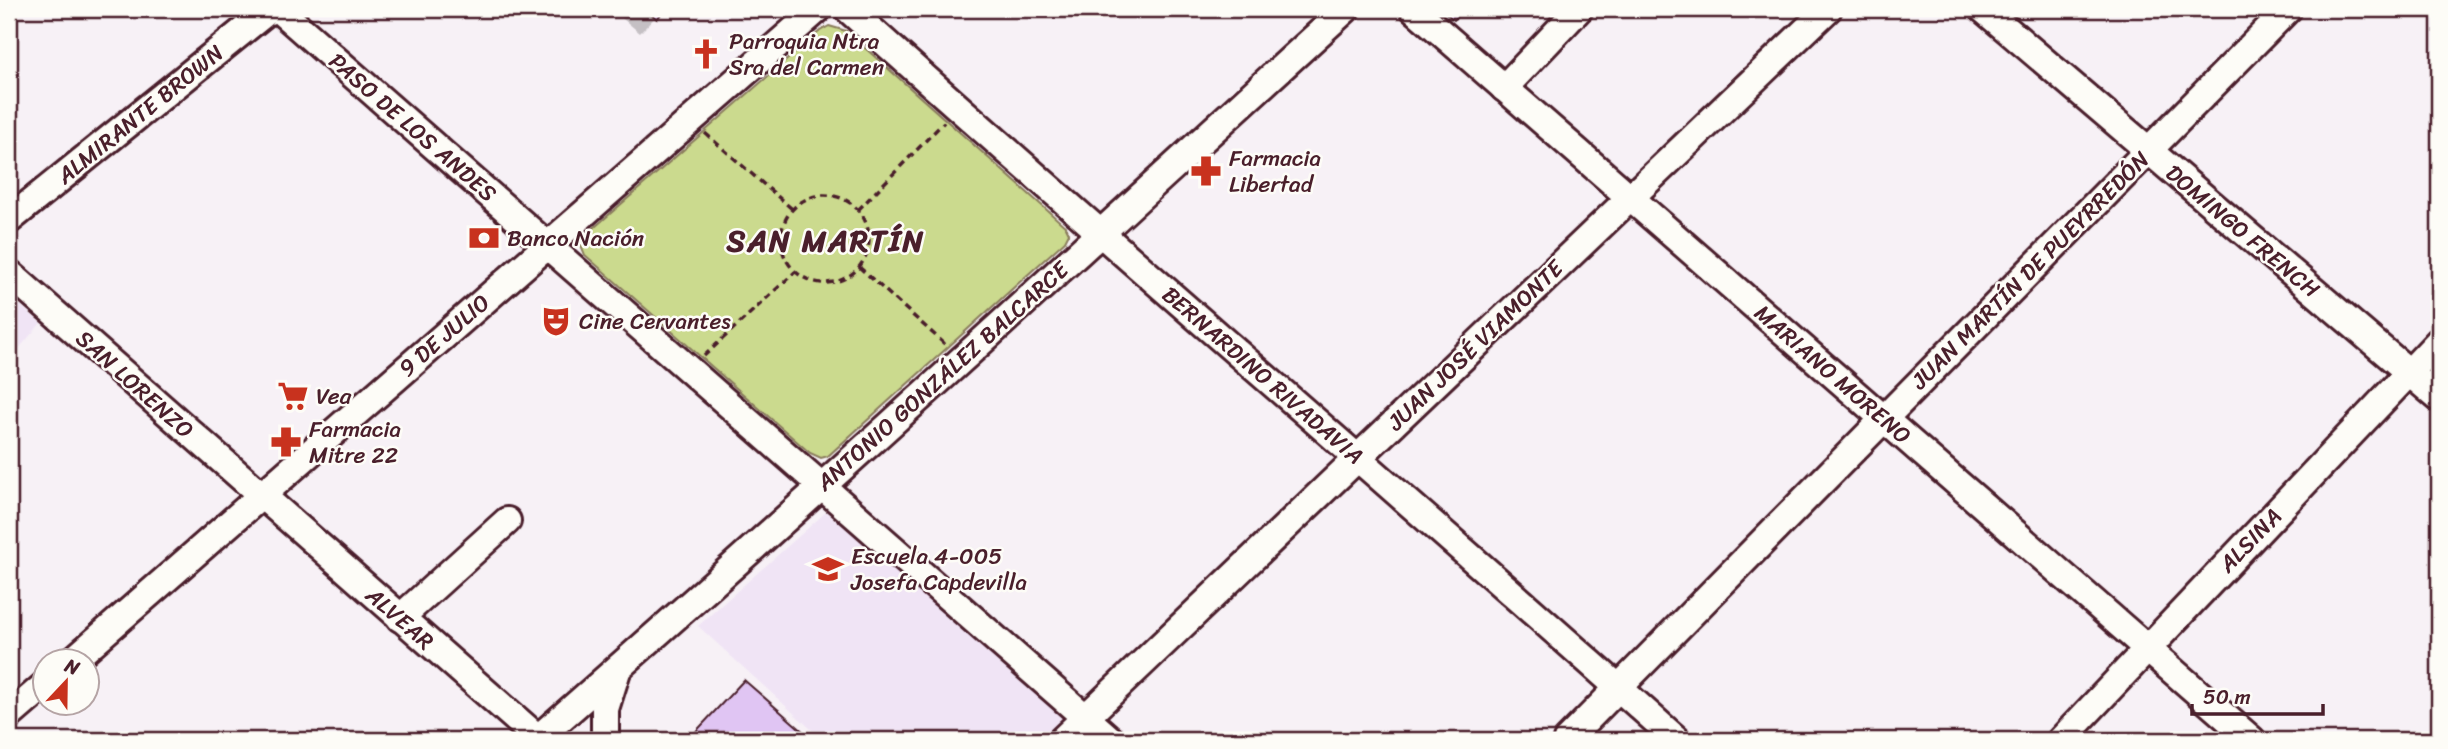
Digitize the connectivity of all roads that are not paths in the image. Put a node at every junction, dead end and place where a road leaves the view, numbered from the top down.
1 (270, 9) edge
2 (278, 9) edge
3 (818, 9) edge
4 (848, 9) edge
5 (1346, 9) edge
6 (1414, 9) edge
7 (1579, 9) edge
8 (1828, 9) edge
9 (1983, 9) edge
10 (2282, 11) edge
11 (1504, 88) junction
12 (2148, 150) junction
13 (1630, 197) junction
14 (9, 220) edge
15 (1100, 233) junction
16 (548, 245) junction
17 (9, 272) edge
18 (2439, 341) edge
19 (2409, 373) junction
20 (2439, 398) edge
21 (1883, 418) junction
22 (1358, 457) junction
23 (822, 485) junction
24 (260, 495) junction
25 (507, 520) dead end
26 (400, 618) junction
27 (87, 648) edge
28 (2147, 648) junction
29 (617, 671) junction
30 (1619, 688) junction
31 (32, 696) edge
32 (9, 716) edge
33 (1085, 718) junction
34 (538, 740) edge
35 (605, 740) edge
36 (1062, 740) edge
37 (1111, 740) edge
38 (1567, 740) edge
39 (1677, 740) edge
40 (2061, 740) edge
41 (2252, 740) edge

1 - 14 street, ALMIRANTE BROWN
2 - 16 street, PASO DE LOS ANDES
3 - 16 street, 9 DE JULIO
4 - 15 street, BERNARDINO RIVADAVIA
5 - 15 street, ANTONIO GONZÁLEZ BALCARCE
6 - 11 street, MARIANO MORENO
7 - 11 street
8 - 13 street, JUAN JOSÉ VIAMONTE
9 - 12 street, DOMINGO FRENCH
10 - 12 street, JUAN MARTÍN DE PUEYRREDÓN
11 - 13 street, MARIANO MORENO
12 - 19 street, DOMINGO FRENCH
12 - 21 street, JUAN MARTÍN DE PUEYRREDÓN
13 - 21 street, MARIANO MORENO
13 - 22 street, JUAN JOSÉ VIAMONTE
15 - 22 street, BERNARDINO RIVADAVIA
15 - 23 street, ANTONIO GONZÁLEZ BALCARCE
16 - 23 street, PASO DE LOS ANDES
16 - 24 street, 9 DE JULIO
17 - 24 street, SAN LORENZO
18 - 19 street, ALSINA
19 - 20 street, DOMINGO FRENCH
19 - 28 street, ALSINA
21 - 28 street, MARIANO MORENO
21 - 30 street, JUAN MARTÍN DE PUEYRREDÓN
22 - 30 street, BERNARDINO RIVADAVIA
22 - 33 street, JUAN JOSÉ VIAMONTE
23 - 29 street, ANTONIO GONZÁLEZ BALCARCE
23 - 33 street, PASO DE LOS ANDES
24 - 26 street, ALVEAR
24 - 27 street, 9 DE JULIO
25 - 26 street
26 - 34 street, ALVEAR
28 - 40 street, ALSINA
28 - 41 street, MARIANO MORENO
29 - 34 street, ANTONIO GONZÁLEZ BALCARCE
29 - 35 street
30 - 38 street, JUAN MARTÍN DE PUEYRREDÓN
30 - 39 street, BERNARDINO RIVADAVIA
31 - 32 street
33 - 36 street, JUAN JOSÉ VIAMONTE
33 - 37 street, PASO DE LOS ANDES

